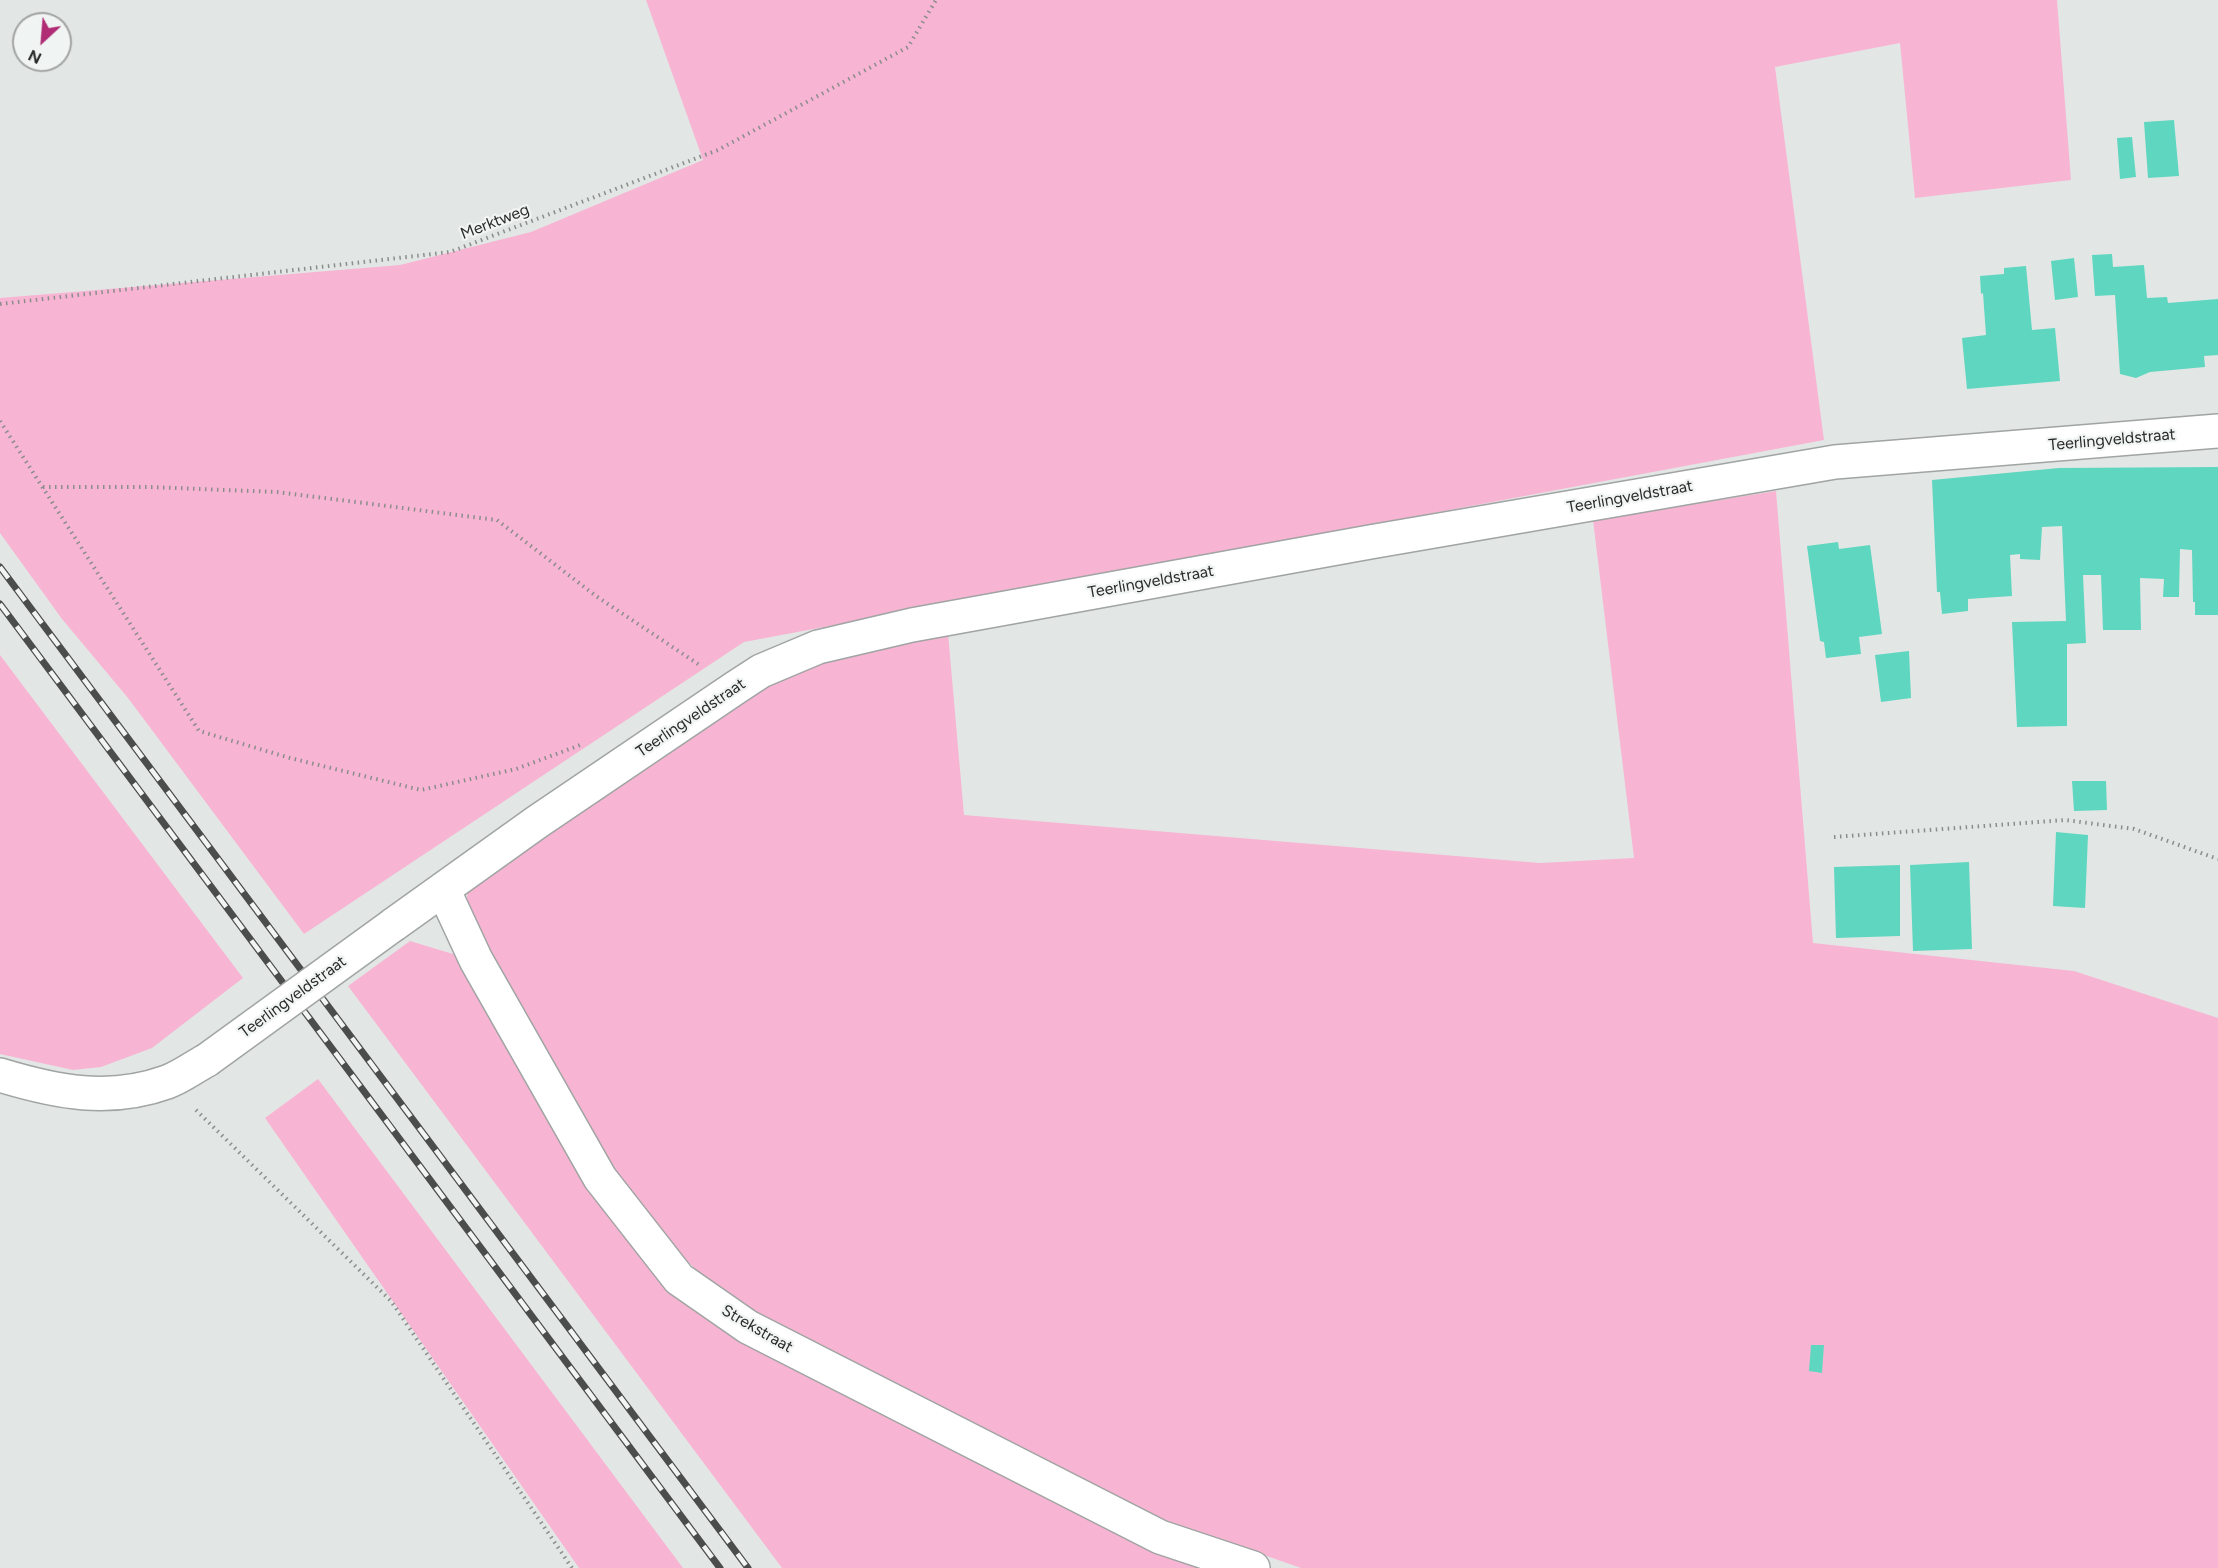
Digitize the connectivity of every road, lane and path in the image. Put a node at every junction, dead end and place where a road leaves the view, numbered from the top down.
1 (936, 0) edge
2 (0, 304) edge
3 (0, 421) edge
4 (2218, 431) edge
5 (43, 487) junction
6 (735, 688) junction
7 (584, 744) dead end
8 (1834, 837) dead end
9 (2218, 859) edge
10 (442, 889) junction
11 (0, 1076) edge
12 (168, 1082) junction
13 (572, 1568) edge
14 (1253, 1568) edge

1 - 2 path, Merktweg
3 - 5 path
4 - 6 street, Teerlingveldstraat
5 - 6 path
5 - 7 path
6 - 10 street, Teerlingveldstraat
8 - 9 path
10 - 12 street, Teerlingveldstraat, bridge
10 - 14 street, Strekstraat
11 - 12 street, Teerlingveldstraat
12 - 13 path

